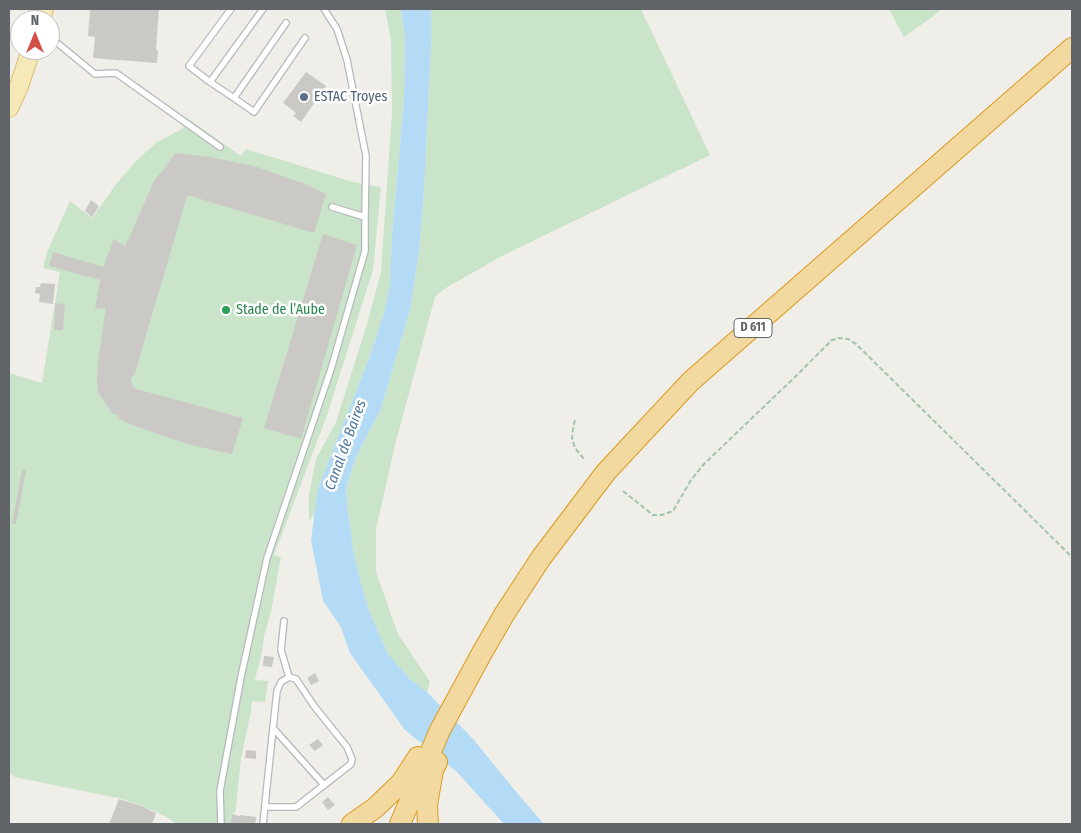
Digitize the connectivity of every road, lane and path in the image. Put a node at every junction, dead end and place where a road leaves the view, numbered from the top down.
1 (231, 9) edge
2 (263, 9) edge
3 (324, 9) edge
4 (286, 23) dead end
5 (305, 38) dead end
6 (60, 45) edge
7 (1072, 48) edge
8 (28, 60) edge
9 (210, 82) junction
10 (234, 98) junction
11 (9, 108) edge
12 (220, 147) dead end
13 (332, 207) dead end
14 (365, 217) junction
15 (575, 420) dead end
16 (584, 459) dead end
17 (623, 492) dead end
18 (1072, 556) edge
19 (284, 621) dead end
20 (289, 677) junction
21 (458, 704) junction
22 (273, 728) junction
23 (426, 762) junction
24 (324, 785) junction
25 (265, 807) junction
26 (220, 824) edge
27 (263, 824) edge
28 (352, 824) edge
29 (400, 824) edge
30 (428, 824) edge

1 - 9 lane
2 - 9 lane
3 - 14 lane
4 - 10 lane
5 - 10 lane
6 - 12 lane
7 - 21 highway, D 611
8 - 11 main road
9 - 10 lane
13 - 14 lane
14 - 26 lane
15 - 16 path
17 - 18 path
19 - 20 lane
20 - 22 lane
20 - 24 lane
21 - 23 highway
21 - 23 highway
22 - 24 lane
22 - 25 lane
23 - 28 highway
23 - 29 highway
23 - 30 highway
24 - 25 lane
25 - 27 lane

